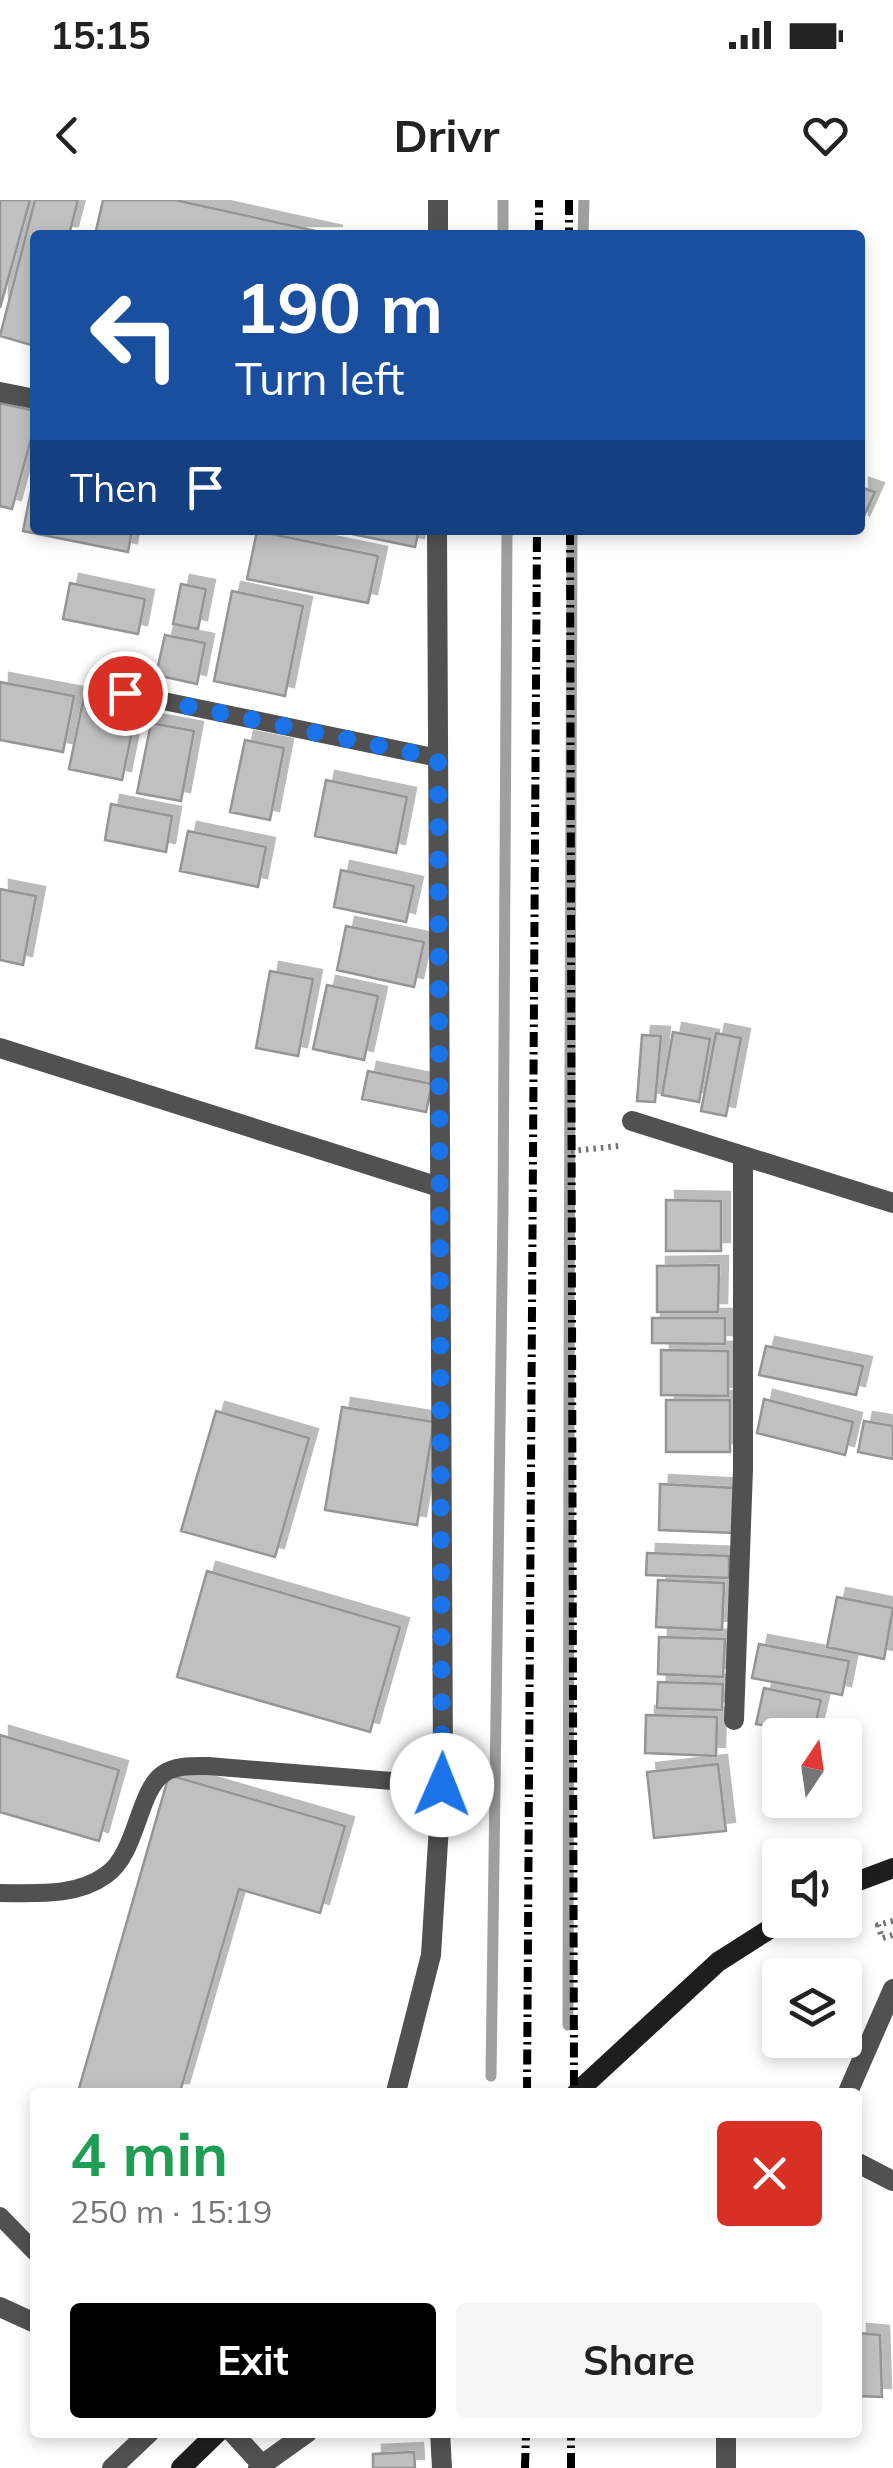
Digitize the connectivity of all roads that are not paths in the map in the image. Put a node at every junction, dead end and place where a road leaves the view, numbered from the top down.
1 (438, 200) edge
2 (438, 230) edge
3 (0, 392) edge
4 (30, 398) edge
5 (437, 535) edge
6 (125, 693) dead end
7 (438, 758) junction
8 (0, 1048) edge
9 (632, 1121) road end
10 (743, 1158) junction
11 (439, 1187) junction
12 (893, 1204) edge
13 (734, 1720) dead end
14 (442, 1785) junction
15 (893, 1868) edge
16 (862, 1880) edge
17 (0, 1893) edge
18 (762, 1934) edge
19 (893, 1989) edge
20 (397, 2088) edge
21 (581, 2088) edge
22 (850, 2088) edge
23 (862, 2166) edge
24 (893, 2181) edge
25 (0, 2216) edge
26 (30, 2247) edge
27 (0, 2308) edge
28 (30, 2320) edge
29 (144, 2438) edge
30 (212, 2438) edge
31 (237, 2438) edge
32 (300, 2438) edge
33 (440, 2438) edge
34 (726, 2438) edge
35 (260, 2466) edge
36 (112, 2468) edge
37 (181, 2468) edge
38 (442, 2468) edge
39 (726, 2468) edge

1 - 2 street
3 - 4 street
5 - 7 street
6 - 7 lane
7 - 11 street
8 - 11 street
9 - 10 street
10 - 12 street
10 - 13 street
11 - 14 street
14 - 17 lane
14 - 20 street
15 - 16 main road
18 - 21 main road
19 - 22 street
23 - 24 street
25 - 26 lane
27 - 28 street
29 - 36 street
30 - 37 main road
31 - 35 street
32 - 35 street
33 - 38 street
34 - 39 street

